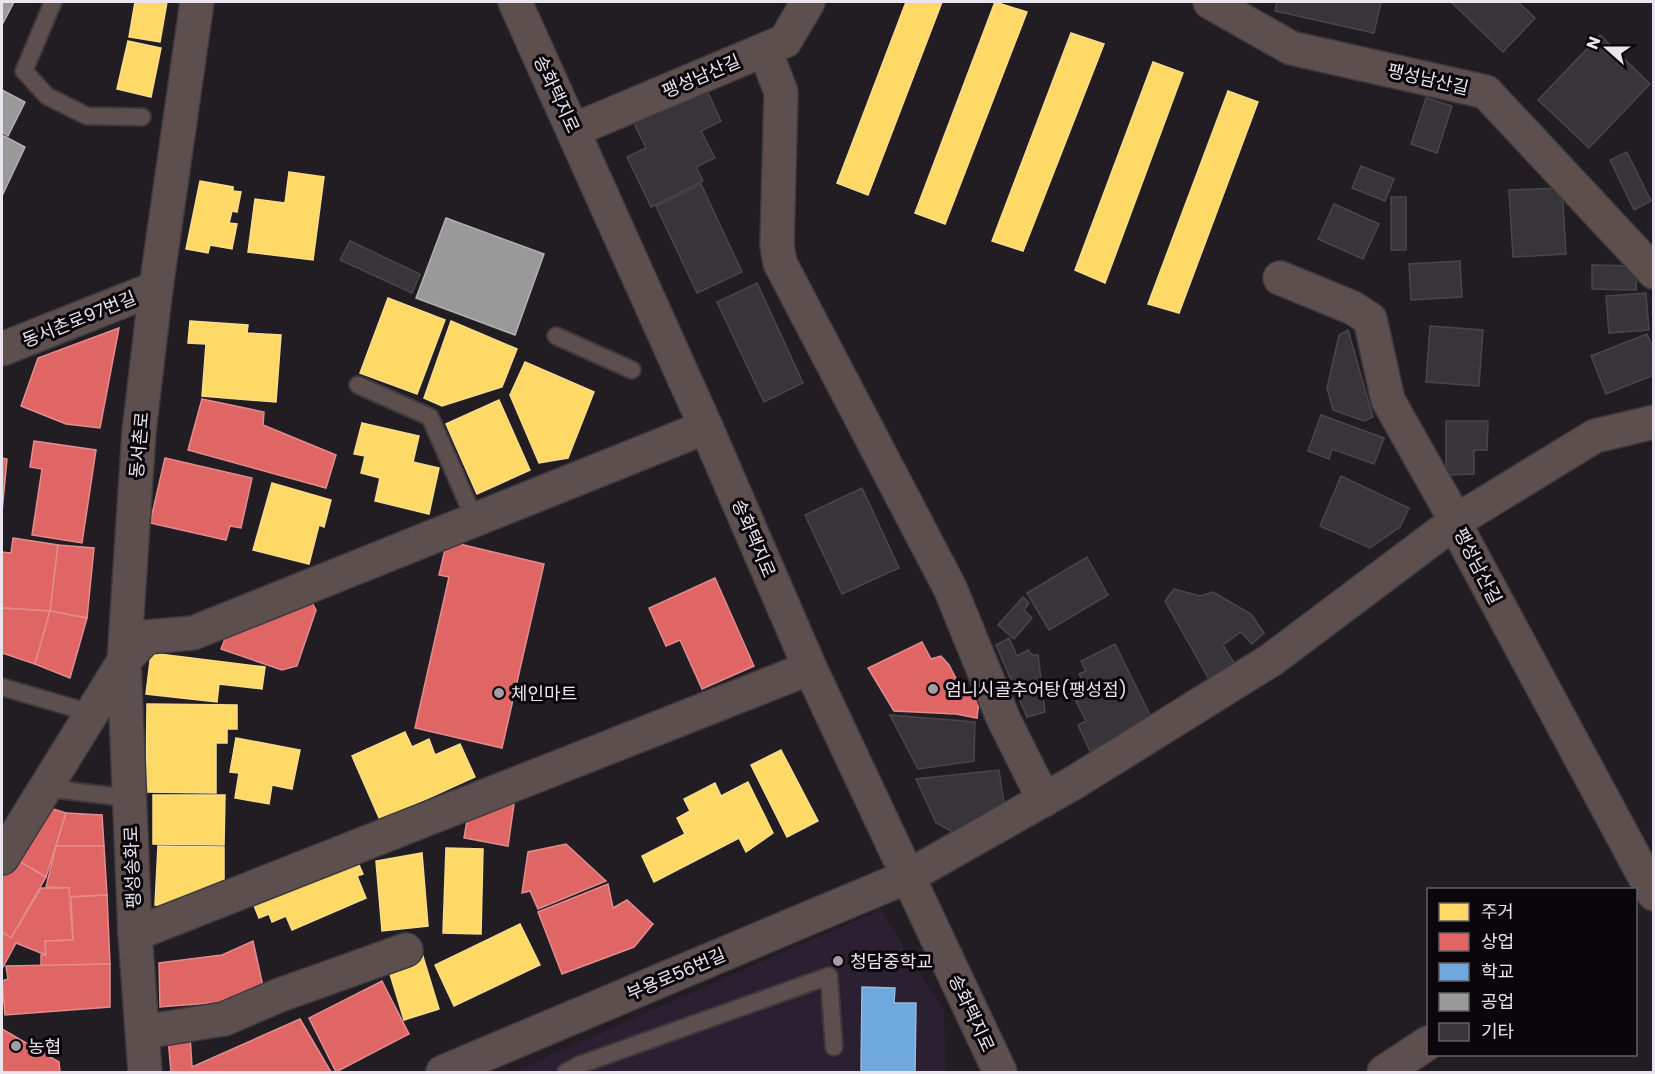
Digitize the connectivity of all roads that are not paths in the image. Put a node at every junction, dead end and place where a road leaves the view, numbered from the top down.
1 (53, 2) edge
2 (197, 2) edge
3 (515, 2) edge
4 (808, 2) edge
5 (1210, 2) edge
6 (765, 50) junction
7 (142, 117) dead end
8 (574, 130) junction
9 (1653, 272) edge
10 (1280, 278) dead end
11 (156, 288) junction
12 (556, 336) dead end
13 (2, 349) edge
14 (632, 370) dead end
15 (358, 385) dead end
16 (1653, 422) edge
17 (706, 428) junction
18 (475, 520) junction
19 (1456, 522) junction
20 (124, 661) junction
21 (810, 668) junction
22 (2, 687) edge
23 (91, 713) junction
24 (45, 788) junction
25 (129, 798) junction
26 (1044, 800) junction
27 (2, 858) edge
28 (909, 876) junction
29 (1645, 882) edge
30 (135, 934) junction
31 (406, 950) dead end
32 (143, 1032) junction
33 (1427, 1044) edge
34 (834, 1047) dead end
35 (145, 1072) edge
36 (443, 1072) edge
37 (566, 1072) edge
38 (1000, 1072) edge
39 (1384, 1072) edge

1 - 7 lane
2 - 11 street, 동서촌로
3 - 8 street, 송화택지로
4 - 6 street, 팽성남산길
5 - 9 street, 팽성남산길
6 - 8 street, 팽성남산길
6 - 26 street
8 - 17 street, 송화택지로
10 - 19 street, 팽성남산길
11 - 13 street, 동서촌로97번길
11 - 20 street, 동서촌로
12 - 14 lane
15 - 18 lane
16 - 19 street, 부용로56번길
17 - 18 street
17 - 21 street, 송화택지로
18 - 20 street
19 - 26 street, 부용로56번길
19 - 29 street, 팽성남산길
20 - 23 street, 동서촌로
20 - 25 street, 팽성송화로
21 - 28 street, 송화택지로
21 - 30 street
22 - 23 lane
23 - 24 street, 동서촌로
24 - 25 lane
24 - 27 street, 동서촌로
25 - 30 street, 팽성송화로
26 - 28 street, 부용로56번길
28 - 36 street, 부용로56번길
28 - 38 street, 송화택지로
30 - 32 street, 팽성송화로
31 - 32 street
32 - 35 street, 팽성송화로
33 - 39 street
34 - 37 lane

